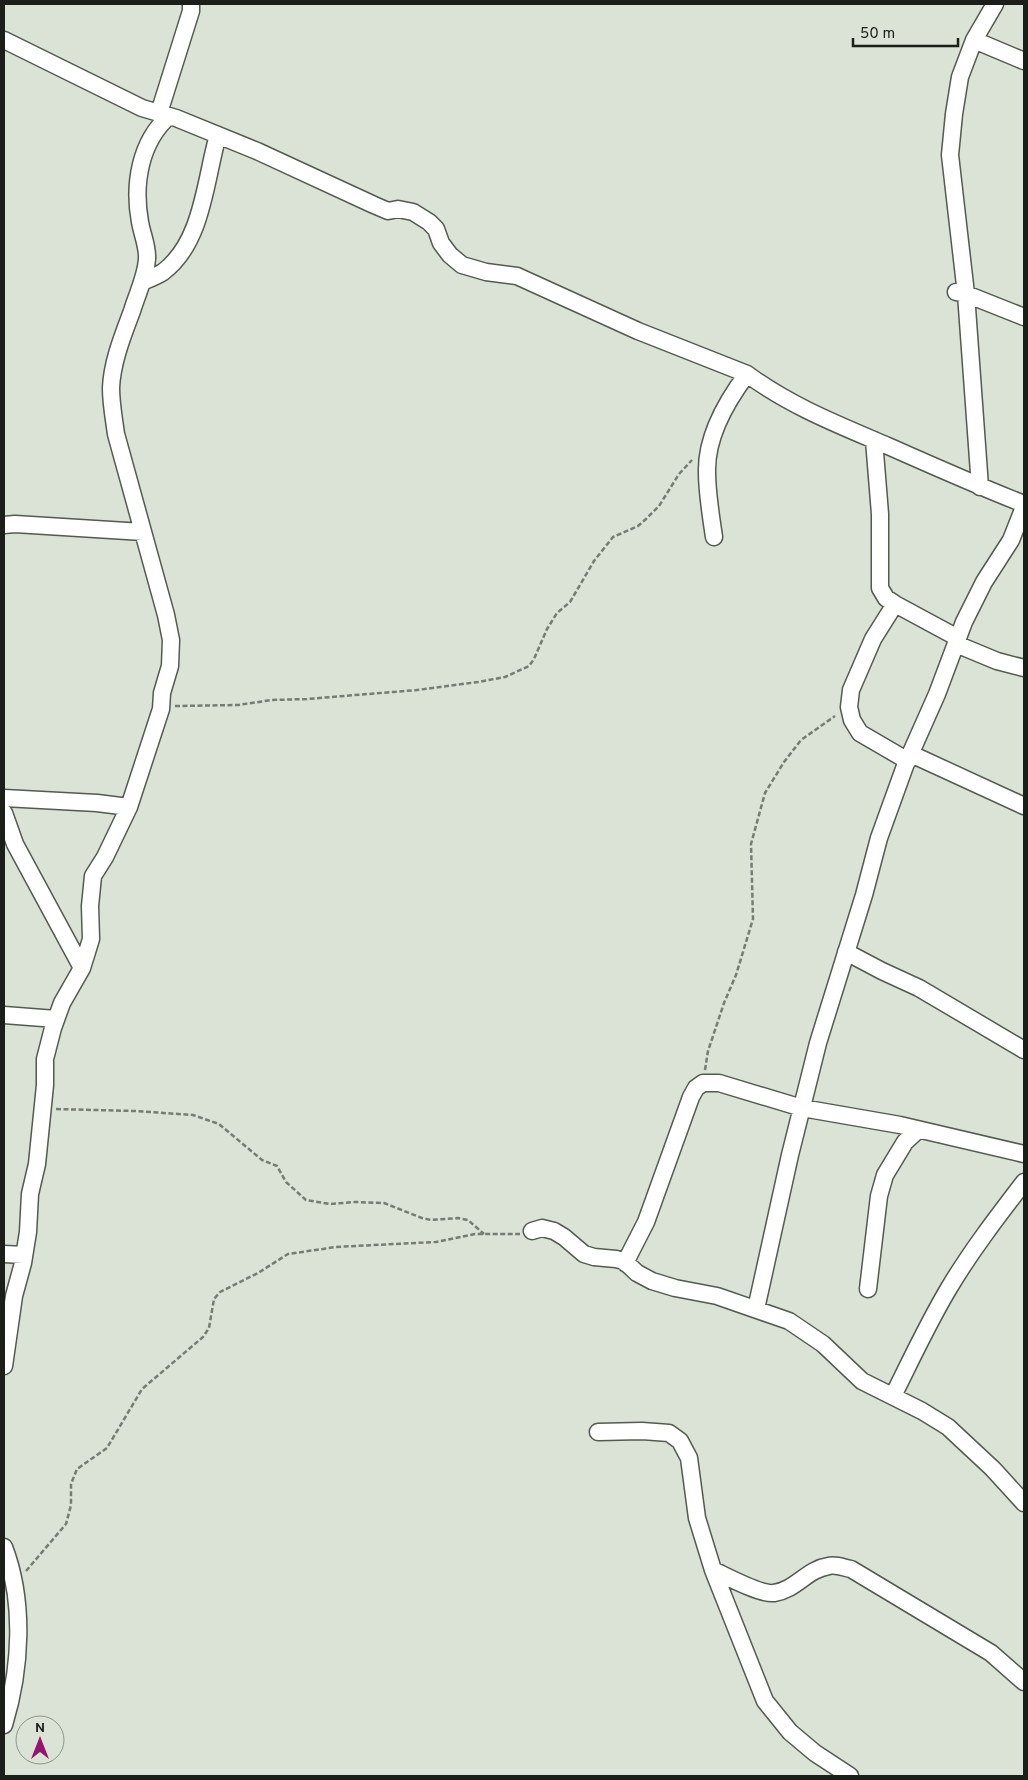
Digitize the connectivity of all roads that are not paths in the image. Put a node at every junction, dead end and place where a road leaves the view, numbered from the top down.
1 (191, 4) edge
2 (995, 4) edge
3 (4, 40) edge
4 (974, 40) junction
5 (1024, 61) edge
6 (164, 114) junction
7 (218, 135) junction
8 (142, 282) junction
9 (961, 293) junction
10 (1024, 317) edge
11 (746, 374) junction
12 (874, 440) junction
13 (980, 487) junction
14 (1024, 506) edge
15 (4, 525) edge
16 (143, 532) junction
17 (714, 538) dead end
18 (894, 604) junction
19 (957, 641) junction
20 (1024, 668) edge
21 (909, 758) junction
22 (4, 798) edge
23 (1024, 806) edge
24 (129, 807) junction
25 (4, 813) edge
26 (846, 952) junction
27 (82, 968) junction
28 (4, 1015) edge
29 (56, 1019) junction
30 (1024, 1050) edge
31 (802, 1108) junction
32 (918, 1130) junction
33 (1024, 1154) edge
34 (1024, 1182) edge
35 (532, 1231) road end
36 (4, 1254) edge
37 (24, 1255) junction
38 (625, 1263) junction
39 (868, 1288) dead end
40 (756, 1309) junction
41 (4, 1366) edge
42 (893, 1396) junction
43 (598, 1432) dead end
44 (1024, 1503) edge
45 (4, 1547) edge
46 (713, 1570) junction
47 (1024, 1682) edge
48 (4, 1725) edge
49 (850, 1776) edge

1 - 6 street
2 - 4 street
3 - 6 street
4 - 5 street
4 - 9 street
6 - 7 street
6 - 8 street
7 - 8 street
7 - 11 street
8 - 16 street
9 - 10 street
9 - 13 street
11 - 12 street
11 - 17 street
12 - 13 street
12 - 18 street
13 - 14 street
14 - 19 street
15 - 16 street
16 - 24 street
18 - 19 street
18 - 21 street
19 - 20 street
19 - 21 street
21 - 23 street
21 - 26 street
22 - 24 street
24 - 27 street
25 - 27 street
26 - 30 street
26 - 31 street
27 - 29 street
28 - 29 street
29 - 37 street
31 - 32 street
31 - 38 street
31 - 40 street
32 - 33 street
32 - 39 street
34 - 42 street
35 - 38 street
36 - 37 street
37 - 41 street
38 - 40 street
40 - 42 street
42 - 44 street
43 - 46 street
45 - 48 street
46 - 47 street
46 - 49 street

